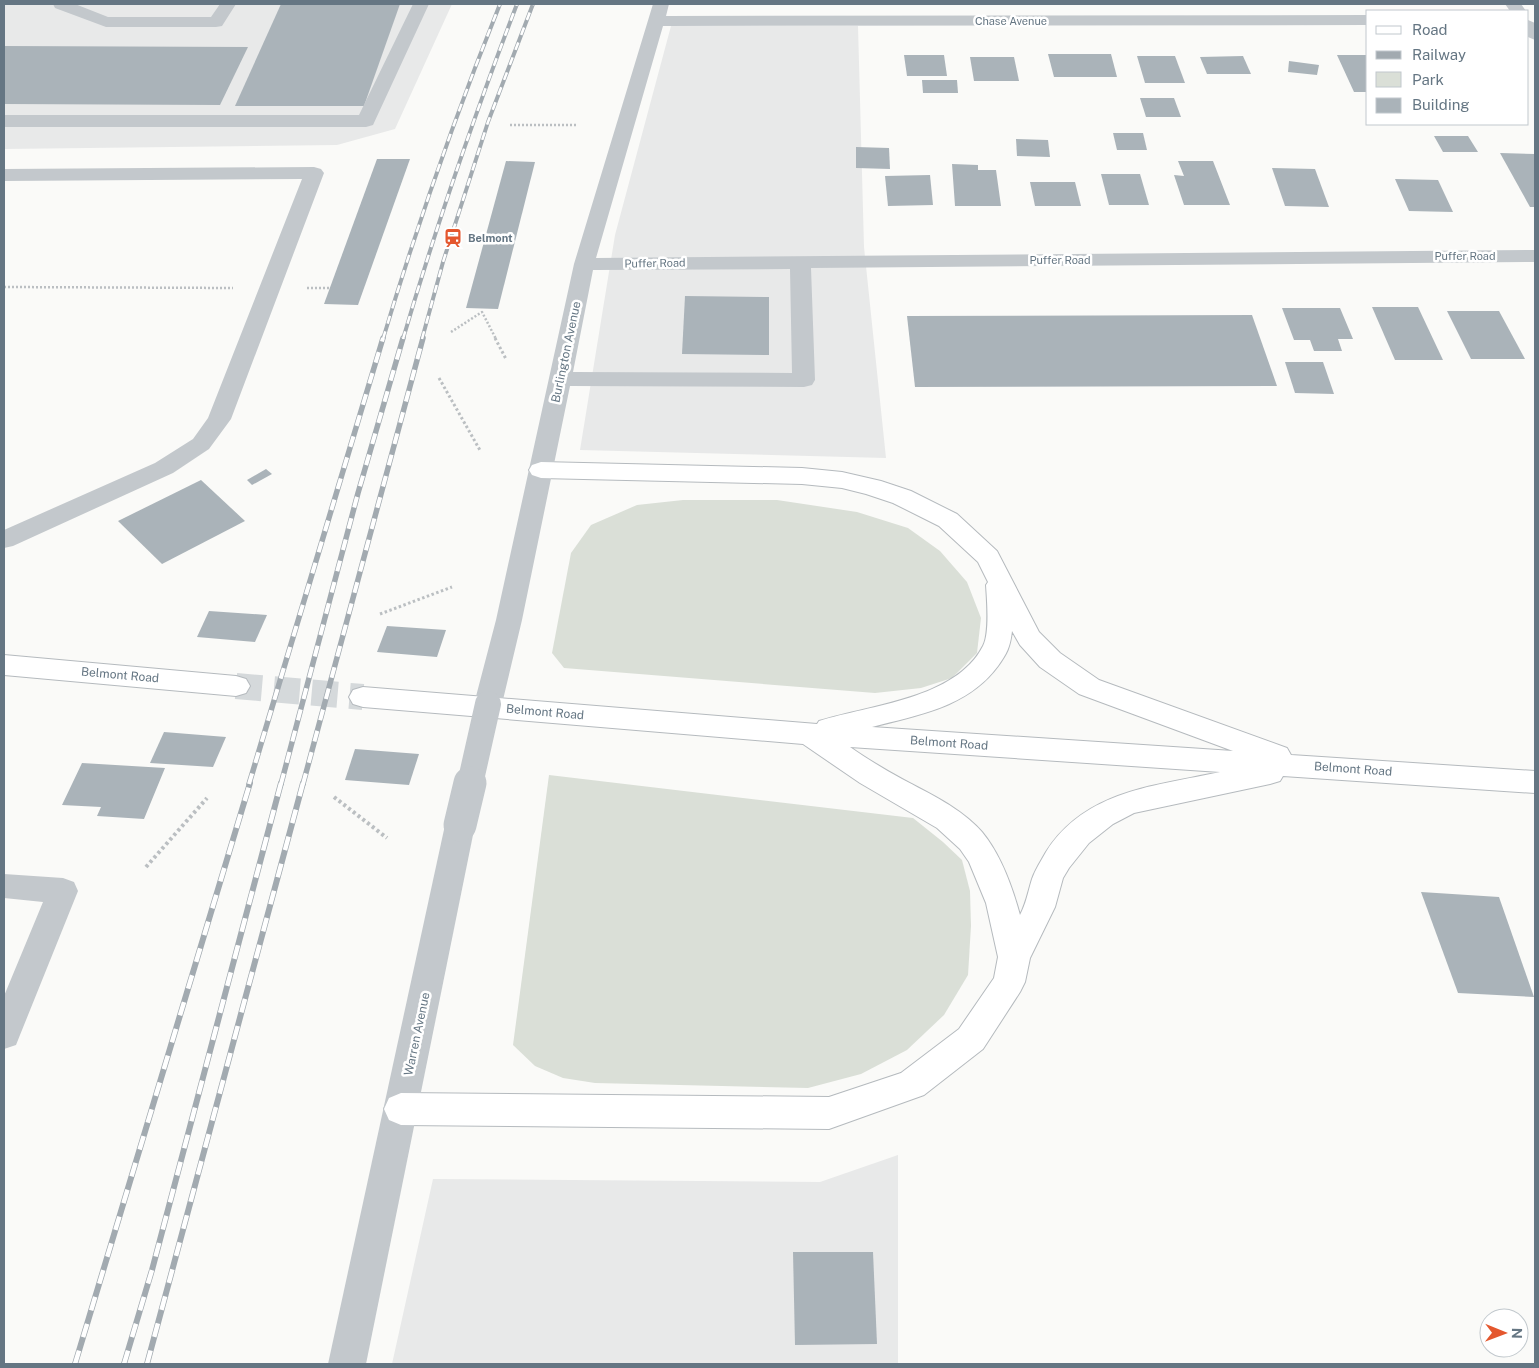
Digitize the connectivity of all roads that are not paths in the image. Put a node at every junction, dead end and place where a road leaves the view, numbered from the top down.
1 (61, 4) edge
2 (228, 4) edge
3 (421, 4) edge
4 (876, 4) edge
5 (658, 12) edge
6 (1366, 20) edge
7 (876, 21) junction
8 (4, 121) edge
9 (4, 175) edge
10 (1535, 256) edge
11 (800, 262) junction
12 (584, 264) junction
13 (560, 379) junction
14 (541, 470) junction
15 (4, 540) edge
16 (999, 581) junction
17 (4, 665) edge
18 (236, 686) tunnel mouth
19 (363, 697) tunnel mouth
20 (488, 704) joint
21 (810, 734) junction
22 (1305, 766) junction
23 (1535, 782) edge
24 (4, 886) edge
25 (1014, 957) junction
26 (4, 1036) edge
27 (401, 1109) junction
28 (347, 1364) edge

1 - 2 street
3 - 8 street
4 - 7 street
5 - 7 street, Chase Avenue
5 - 12 street, Burlington Avenue
6 - 7 street, Chase Avenue
9 - 15 street
10 - 11 street, Puffer Road
11 - 12 street, Puffer Road
11 - 13 street
12 - 13 street, Burlington Avenue
13 - 14 street, Burlington Avenue
14 - 16 main road
14 - 20 street, Burlington Avenue
16 - 21 main road
16 - 22 main road
17 - 18 main road, Belmont Road
19 - 21 main road, Belmont Road
20 - 27 street, Warren Avenue, bridge
21 - 22 main road, Belmont Road
21 - 25 main road
22 - 23 main road, Belmont Road
22 - 25 main road
24 - 26 street
25 - 27 main road
27 - 28 street, Warren Avenue

